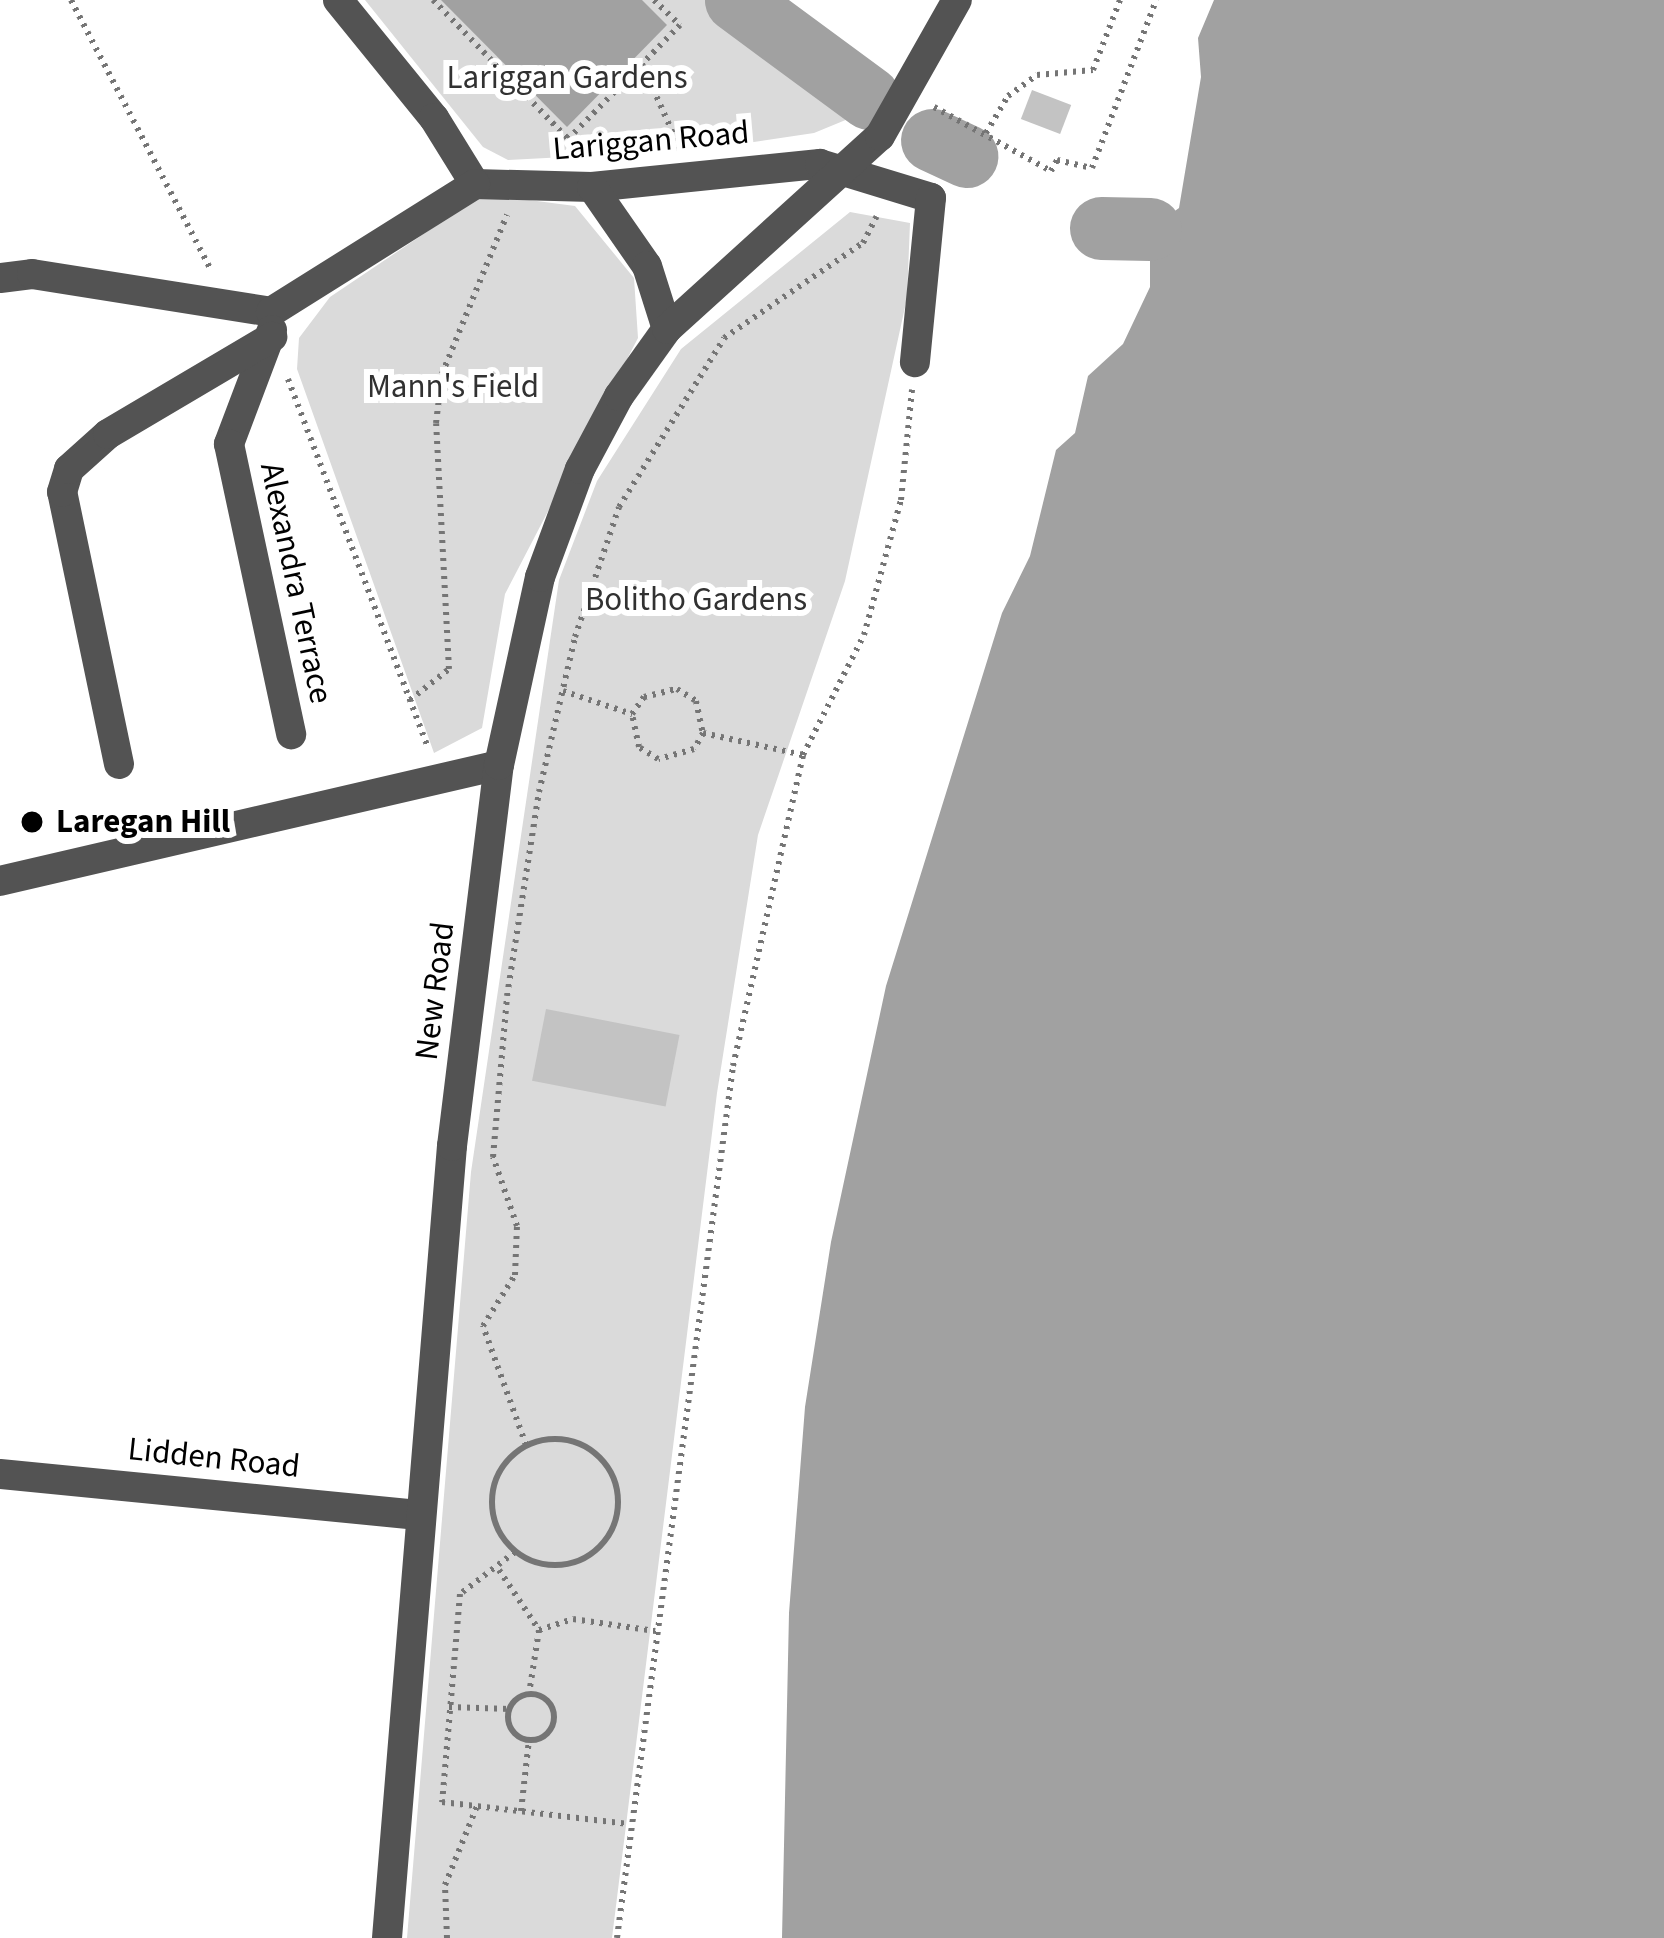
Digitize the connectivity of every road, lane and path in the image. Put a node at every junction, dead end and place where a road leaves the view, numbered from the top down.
1 (71, 0) edge
2 (338, 0) edge
3 (433, 0) edge
4 (654, 0) edge
5 (957, 0) edge
6 (1120, 0) edge
7 (1156, 0) edge
8 (642, 64) junction
9 (923, 122) dead end
10 (986, 133) junction
11 (847, 169) junction
12 (692, 174) junction
13 (475, 184) junction
14 (515, 185) junction
15 (592, 187) junction
16 (894, 187) junction
17 (0, 278) edge
18 (232, 311) junction
19 (272, 325) junction
20 (667, 329) junction
21 (914, 362) joint
22 (563, 691) junction
23 (410, 700) junction
24 (632, 714) junction
25 (703, 733) junction
26 (291, 734) dead end
27 (803, 755) junction
28 (119, 764) dead end
29 (500, 765) junction
30 (440, 779) junction
31 (0, 881) edge
32 (526, 1445) junction
33 (0, 1474) edge
34 (421, 1515) junction
35 (515, 1552) junction
36 (499, 1570) junction
37 (539, 1630) junction
38 (656, 1631) junction
39 (529, 1694) junction
40 (449, 1706) junction
41 (510, 1709) junction
42 (529, 1740) junction
43 (477, 1806) junction
44 (521, 1811) junction
45 (629, 1824) junction
46 (387, 1938) edge
47 (447, 1938) edge
48 (617, 1938) edge

1 - 18 path
2 - 13 street
3 - 8 path
4 - 8 path
5 - 11 street, New Road
6 - 10 path
7 - 10 path
8 - 12 path
9 - 10 path
11 - 12 street, Lariggan Road
11 - 16 street
11 - 20 street, New Road
12 - 15 street, Lariggan Road
13 - 14 street, Lariggan Road
13 - 19 street
14 - 15 street, Lariggan Road
14 - 23 path
15 - 20 street
16 - 21 street
16 - 22 path
17 - 18 street
18 - 19 street
19 - 23 path
19 - 26 street, Alexandra Terrace
19 - 28 street
20 - 29 street, New Road
21 - 27 path
22 - 24 path
22 - 32 path
23 - 30 path
24 - 25 path
24 - 25 path
25 - 27 path
27 - 38 path
29 - 30 street
29 - 34 street, New Road
30 - 31 street
32 - 35 path
32 - 35 path
33 - 34 street, Lidden Road
34 - 46 street, New Road
35 - 36 path
36 - 37 path
36 - 40 path
37 - 38 path
37 - 39 path
38 - 45 path
39 - 41 path
39 - 42 path
40 - 41 path
40 - 43 path
41 - 42 path
42 - 44 path
43 - 44 path
43 - 47 path
44 - 45 path
45 - 48 path

